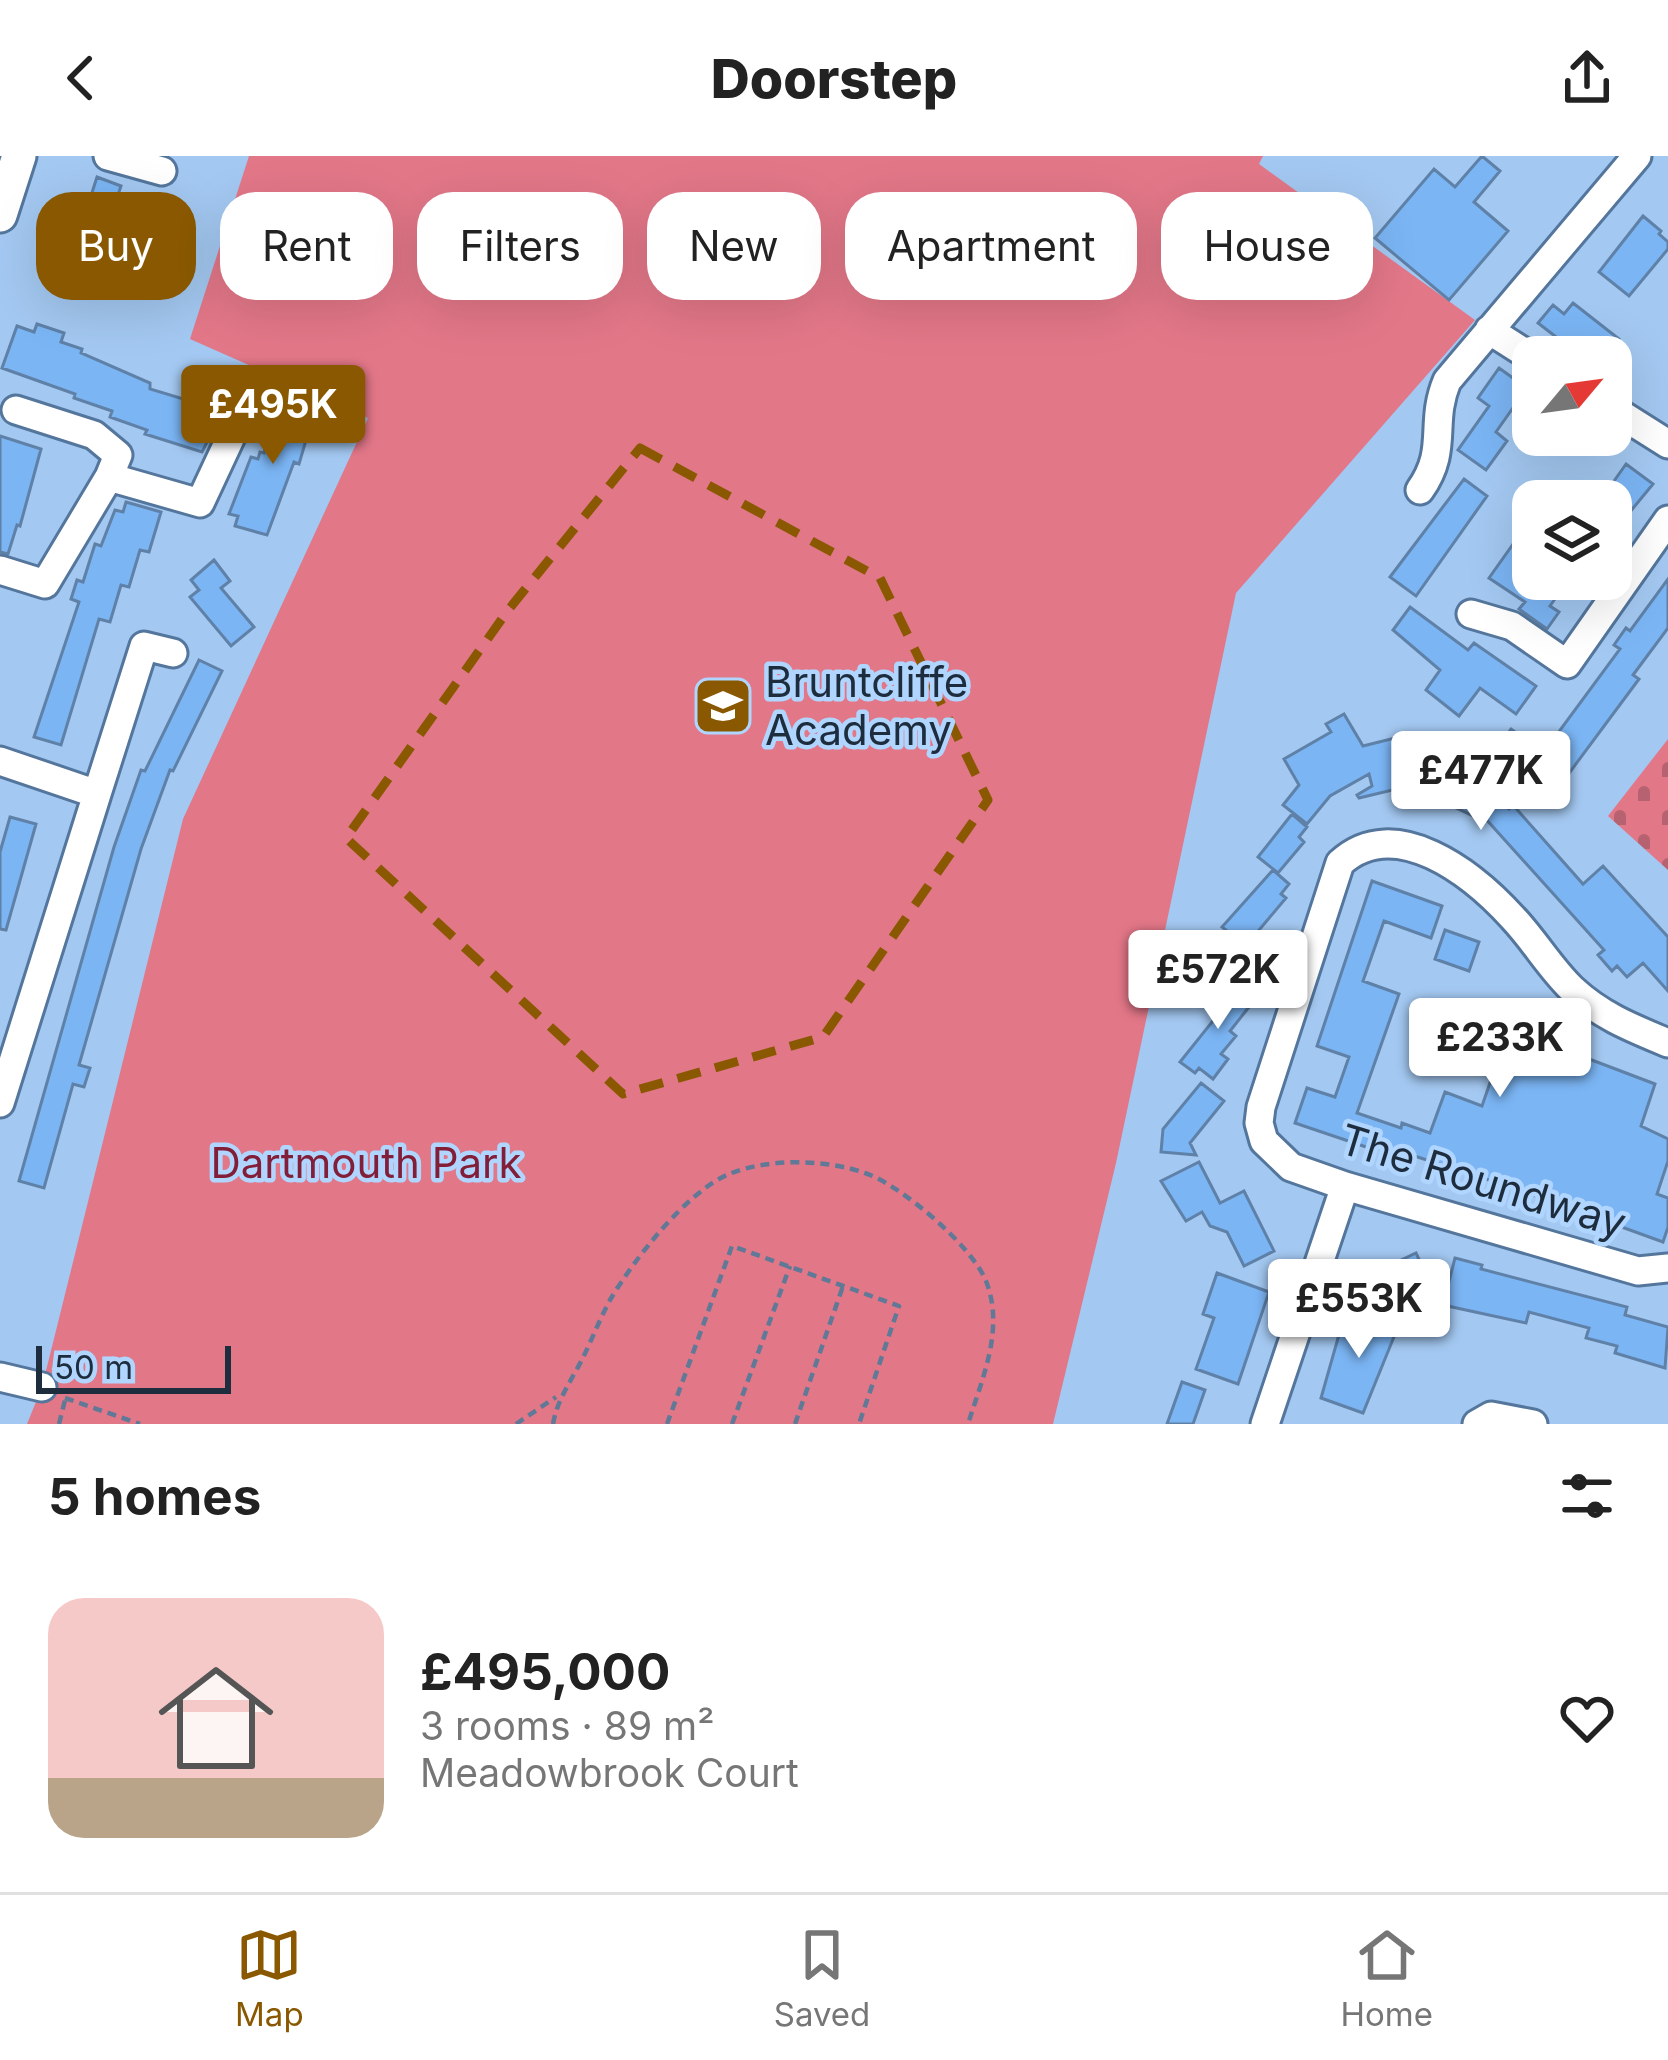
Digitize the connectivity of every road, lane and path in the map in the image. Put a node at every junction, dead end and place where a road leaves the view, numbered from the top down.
1 (19, 156) edge
2 (108, 156) edge
3 (1637, 156) edge
4 (162, 171) dead end
5 (0, 215) edge
6 (1489, 330) junction
7 (1512, 345) edge
8 (16, 410) dead end
9 (242, 413) dead end
10 (1632, 421) edge
11 (1668, 444) edge
12 (109, 477) junction
13 (1420, 490) dead end
14 (1668, 520) edge
15 (0, 570) edge
16 (1471, 614) dead end
17 (172, 653) dead end
18 (0, 761) edge
19 (97, 794) junction
20 (1668, 1043) edge
21 (0, 1103) edge
22 (1345, 1186) junction
23 (790, 1266) junction
24 (1668, 1268) edge
25 (843, 1286) junction
26 (0, 1377) edge
27 (54, 1392) joint
28 (559, 1396) junction
29 (140, 1424) edge
30 (516, 1424) edge
31 (553, 1424) edge
32 (668, 1424) edge
33 (732, 1424) edge
34 (795, 1424) edge
35 (859, 1424) edge
36 (968, 1424) edge
37 (1265, 1424) edge
38 (1477, 1424) edge
39 (1533, 1424) edge

1 - 5 main road
2 - 4 street
3 - 6 street
6 - 7 street
6 - 13 street
8 - 12 street
9 - 12 street
10 - 11 street
12 - 15 street
14 - 16 street
17 - 19 street
18 - 19 street
19 - 21 street
20 - 22 street, The Roundway
22 - 24 street, The Roundway
22 - 37 street
23 - 25 path
23 - 32 path
23 - 33 path
25 - 34 path
25 - 35 path
26 - 27 street
27 - 29 path
28 - 30 path
28 - 31 path
28 - 36 path
38 - 39 street

